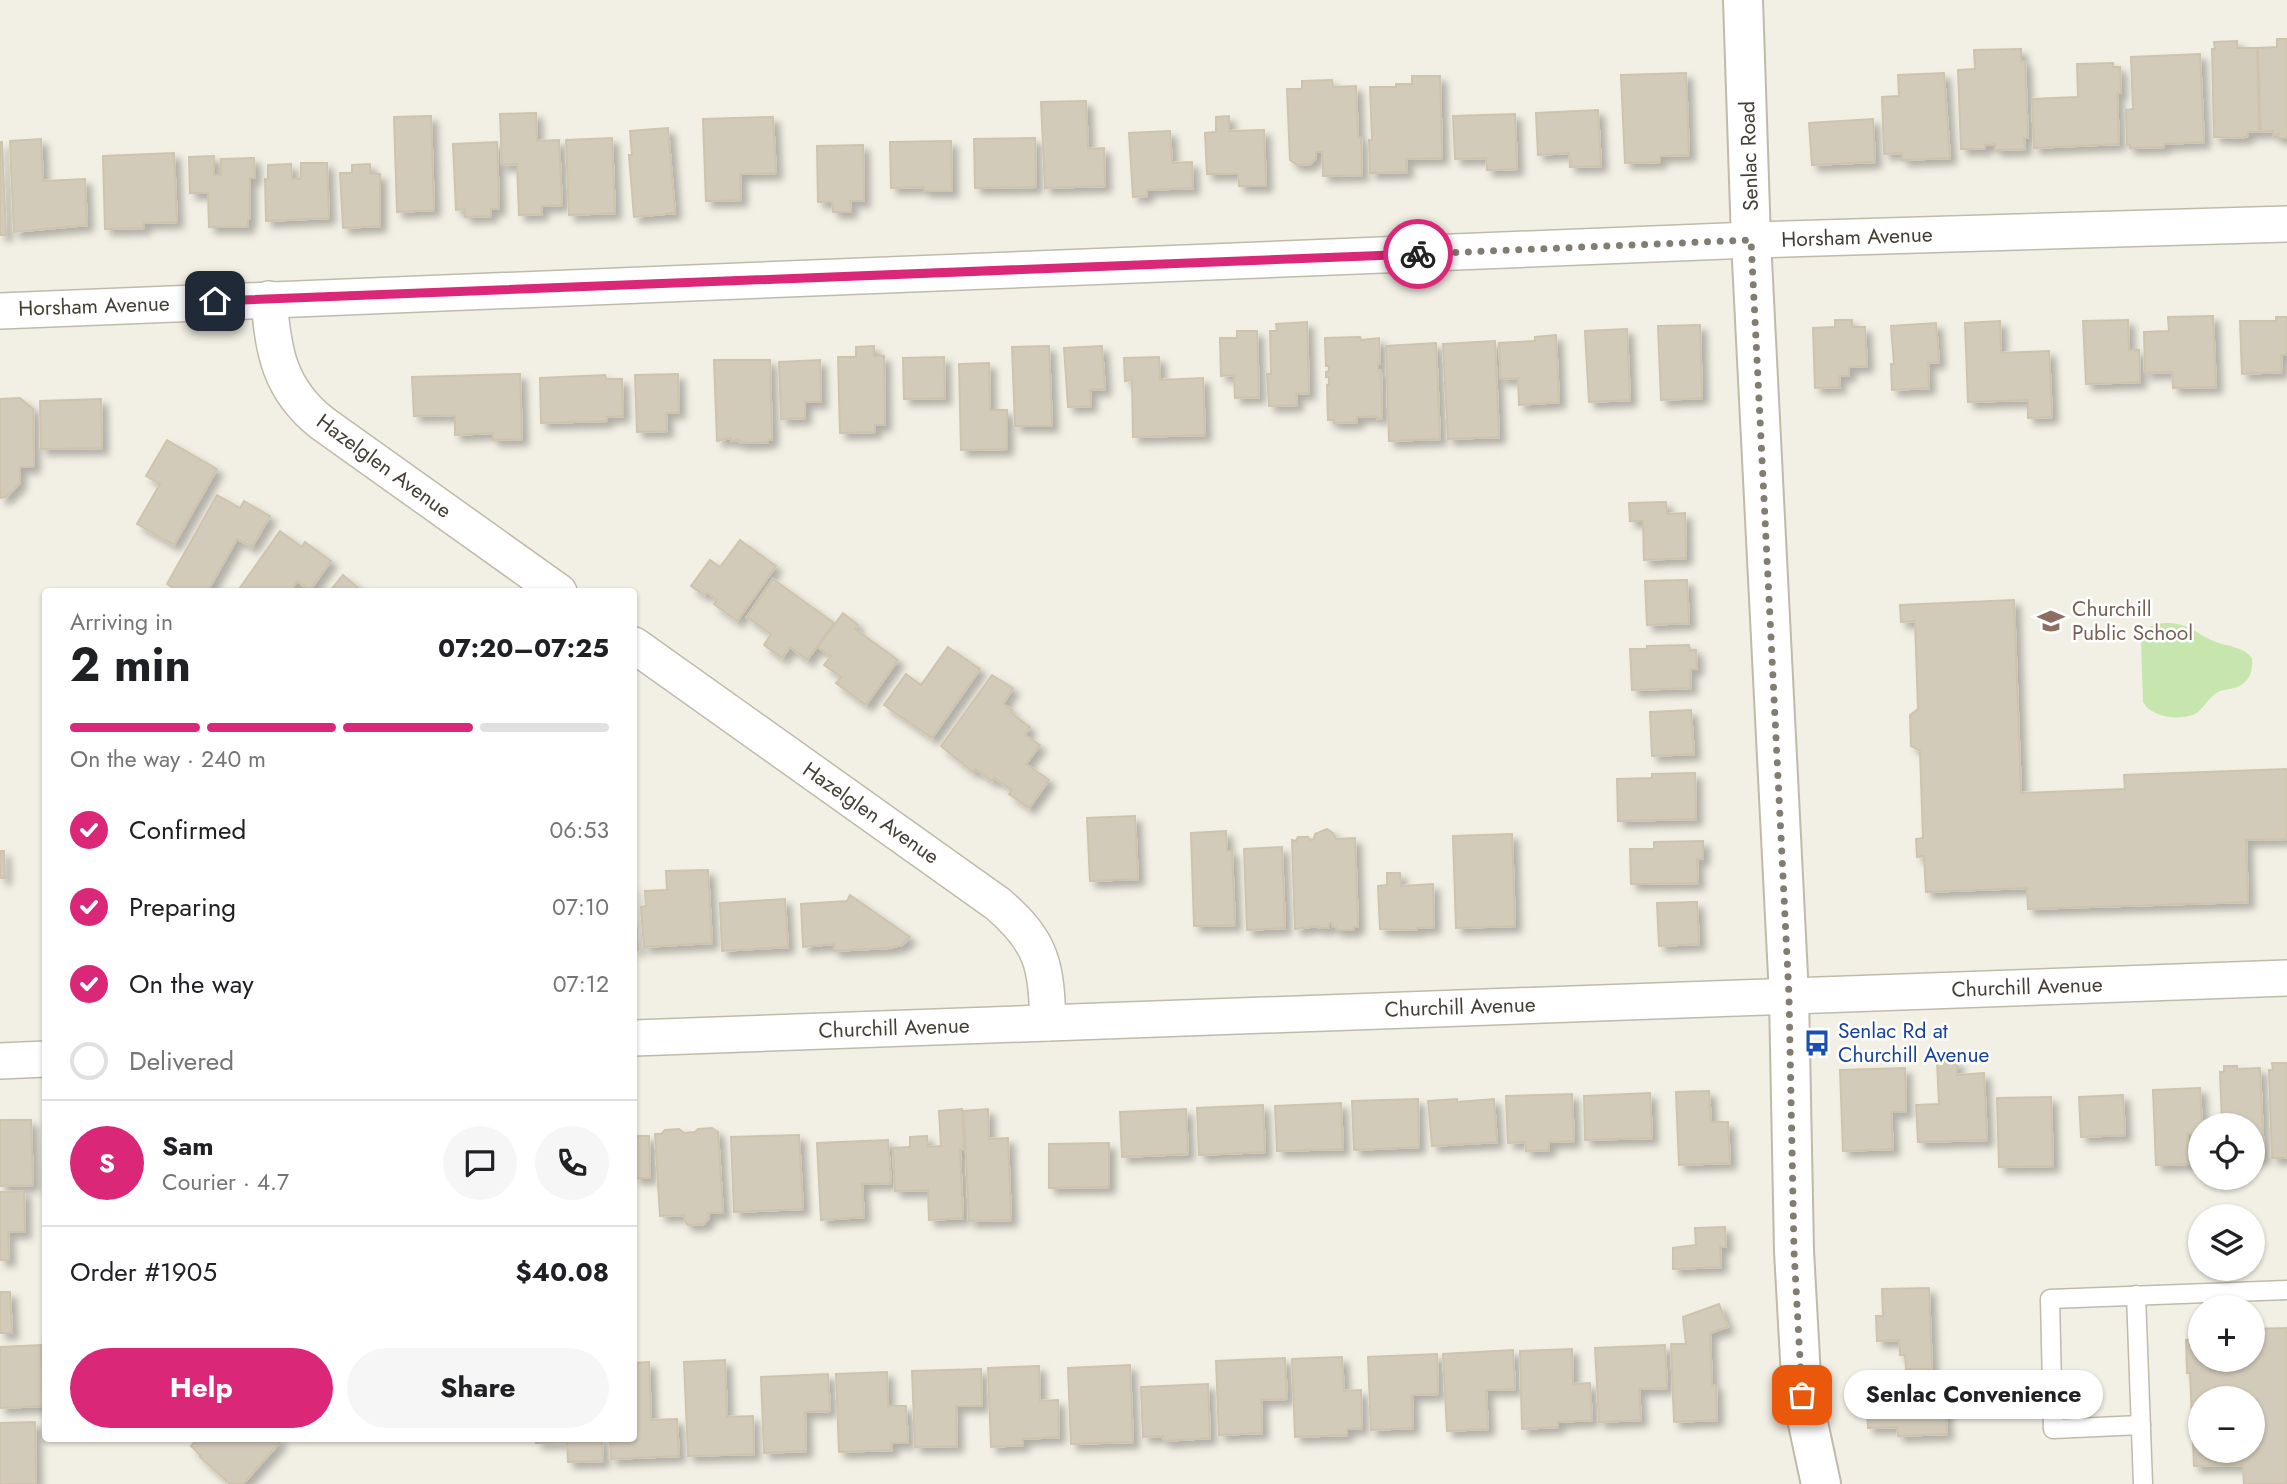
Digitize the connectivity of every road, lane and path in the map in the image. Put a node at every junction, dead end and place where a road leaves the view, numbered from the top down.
1 (1743, 0) edge
2 (2287, 224) edge
3 (1751, 240) junction
4 (269, 299) junction
5 (0, 310) edge
6 (553, 588) edge
7 (637, 647) edge
8 (2287, 978) edge
9 (1789, 996) junction
10 (1048, 1023) junction
11 (637, 1038) edge
12 (42, 1059) edge
13 (0, 1061) edge
14 (2287, 1290) edge
15 (2136, 1295) junction
16 (2141, 1426) junction
17 (1821, 1484) edge
18 (2143, 1484) edge

1 - 3 street, Senlac Road
2 - 3 street, Horsham Avenue
3 - 4 street, Horsham Avenue
3 - 9 street, Senlac Road
4 - 5 street, Horsham Avenue
4 - 6 street, Hazelglen Avenue
7 - 10 street, Hazelglen Avenue
8 - 9 street, Churchill Avenue
9 - 10 street, Churchill Avenue
9 - 17 street, Senlac Road
10 - 11 street, Churchill Avenue
12 - 13 street
14 - 15 lane
15 - 16 lane
15 - 16 lane
16 - 18 lane

